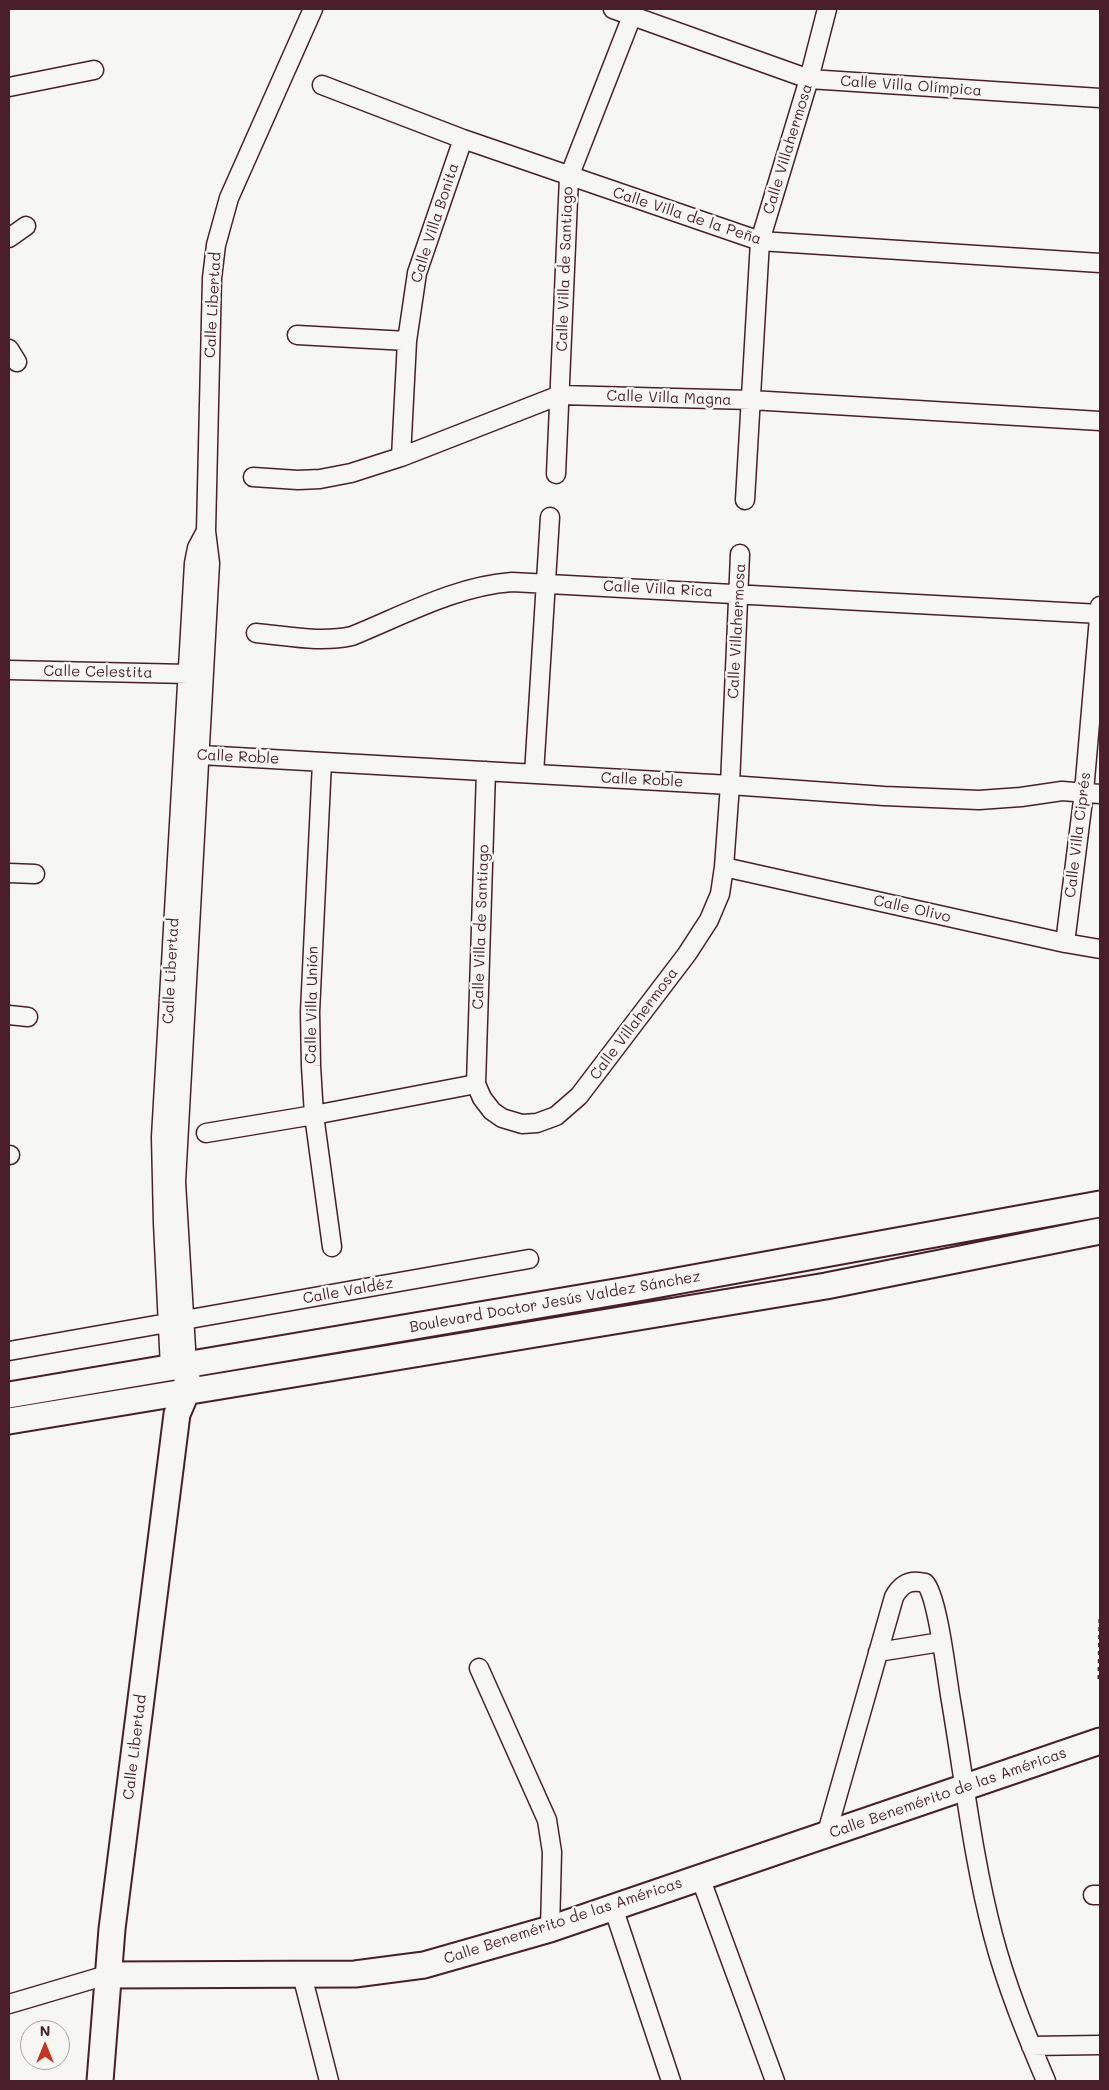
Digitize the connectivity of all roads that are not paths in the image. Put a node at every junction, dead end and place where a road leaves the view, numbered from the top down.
1 (312, 9) edge
2 (613, 9) edge
3 (827, 9) edge
4 (632, 16) junction
5 (94, 70) dead end
6 (809, 79) junction
7 (322, 85) dead end
8 (9, 87) edge
9 (1100, 98) edge
10 (462, 139) junction
11 (569, 177) junction
12 (26, 226) dead end
13 (9, 238) edge
14 (760, 241) junction
15 (1100, 263) edge
16 (297, 335) dead end
17 (407, 341) junction
18 (560, 395) junction
19 (751, 400) junction
20 (1100, 421) edge
21 (402, 457) junction
22 (556, 474) dead end
23 (253, 477) dead end
24 (745, 500) dead end
25 (550, 517) dead end
26 (206, 530) junction
27 (740, 554) dead end
28 (546, 583) junction
29 (738, 594) junction
30 (1100, 610) edge
31 (256, 633) dead end
32 (9, 670) edge
33 (188, 674) junction
34 (192, 754) junction
35 (322, 762) junction
36 (486, 771) junction
37 (534, 774) junction
38 (1100, 782) edge
39 (730, 784) junction
40 (1092, 793) edge
41 (724, 867) junction
42 (9, 872) edge
43 (35, 874) dead end
44 (1065, 943) junction
45 (1100, 949) edge
46 (9, 1015) edge
47 (28, 1017) dead end
48 (476, 1084) junction
49 (314, 1115) junction
50 (206, 1133) dead end
51 (1100, 1204) edge
52 (170, 1223) junction
53 (1100, 1231) edge
54 (332, 1247) dead end
55 (529, 1259) dead end
56 (666, 1283) junction
57 (673, 1312) junction
58 (186, 1320) junction
59 (168, 1323) junction
60 (9, 1351) edge
61 (178, 1367) junction
62 (9, 1395) edge
63 (178, 1399) junction
64 (9, 1421) edge
65 (941, 1642) junction
66 (878, 1652) junction
67 (479, 1668) dead end
68 (1100, 1741) edge
69 (966, 1787) junction
70 (826, 1836) junction
71 (700, 1877) junction
72 (613, 1907) junction
73 (550, 1929) junction
74 (107, 1975) junction
75 (302, 1975) junction
76 (9, 2004) edge
77 (1100, 2045) edge
78 (1031, 2046) junction
79 (100, 2081) edge
80 (329, 2081) edge
81 (671, 2081) edge
82 (775, 2081) edge
83 (1046, 2081) edge

1 - 26 street, Calle Libertad
2 - 4 street, Calle Villa Olímpica
3 - 6 street, Calle Villahermosa
4 - 6 street, Calle Villa Olímpica
4 - 11 street, Calle Villa de Santiago
5 - 8 street
6 - 9 street, Calle Villa Olímpica
6 - 14 street, Calle Villahermosa
7 - 10 street, Calle Villa de la Peña
10 - 11 street, Calle Villa de la Peña
10 - 17 street, Calle Villa Bonita
11 - 14 street, Calle Villa de la Peña
11 - 18 street, Calle Villa de Santiago
12 - 13 street
14 - 15 street, Calle Villa de la Peña
14 - 19 street, Calle Villahermosa
16 - 17 street
17 - 21 street, Calle Villa Bonita
18 - 19 street, Calle Villa Magna
18 - 21 street, Calle Villa Magna
18 - 22 street, Calle Villa de Santiago
19 - 20 street, Calle Villa Magna
19 - 24 street, Calle Villahermosa
21 - 23 street, Calle Villa Magna
25 - 28 street
26 - 33 street, Calle Libertad
26 - 34 street, Calle Libertad
27 - 29 street, Calle Villahermosa
28 - 29 street, Calle Villa Rica
28 - 31 street, Calle Villa Rica
28 - 37 street
29 - 30 street, Calle Villa Rica
29 - 39 street, Calle Villahermosa
30 - 40 street, Calle Villa Ciprés
32 - 33 street, Calle Celestita
33 - 34 street, Calle Libertad
34 - 35 street, Calle Roble
34 - 52 street, Calle Libertad
35 - 36 street, Calle Roble
35 - 49 street, Calle Villa Unión
36 - 37 street, Calle Roble
36 - 48 street, Calle Villa de Santiago
37 - 39 street, Calle Roble
38 - 40 street
39 - 40 street, Calle Roble
39 - 41 street, Calle Villahermosa
40 - 44 street, Calle Villa Ciprés
41 - 44 street, Calle Olivo
41 - 48 street, Calle Villahermosa
42 - 43 street
44 - 45 street, Calle Olivo
46 - 47 street
48 - 49 street
49 - 50 street
49 - 54 street, Calle Villa Unión
51 - 56 main road, Boulevard Doctor Jesús Valdez Sánchez
52 - 58 street, Calle Libertad
52 - 59 street, Calle Libertad
53 - 57 main road, Boulevard Doctor Jesús Valdez Sánchez
55 - 58 street, Calle Valdéz
56 - 57 main road
56 - 61 main road, Boulevard Doctor Jesús Valdez Sánchez
57 - 63 main road, Boulevard Doctor Jesús Valdez Sánchez
58 - 59 street, Calle Valdéz
58 - 61 street, Calle Libertad
59 - 60 street, Calle Valdéz
59 - 61 street, Calle Libertad
61 - 62 main road, Boulevard Doctor Jesús Valdez Sánchez
61 - 63 main road, Calle Libertad
63 - 64 main road, Boulevard Doctor Jesús Valdez Sánchez
63 - 74 main road, Calle Libertad
65 - 66 street
65 - 66 street
65 - 69 street
66 - 70 street
67 - 73 street
68 - 69 main road, Calle Benemérito de las Américas
69 - 70 main road, Calle Benemérito de las Américas
69 - 78 street
70 - 71 main road, Calle Benemérito de las Américas
71 - 72 main road, Calle Benemérito de las Américas
71 - 82 street
72 - 73 main road, Calle Benemérito de las Américas
72 - 81 street
73 - 75 main road, Calle Benemérito de las Américas
74 - 75 main road, Calle Benemérito de las Américas
74 - 76 street, Calle Benemérito de las Américas
74 - 79 main road, Calle Libertad
75 - 80 street
77 - 78 street
78 - 83 street

